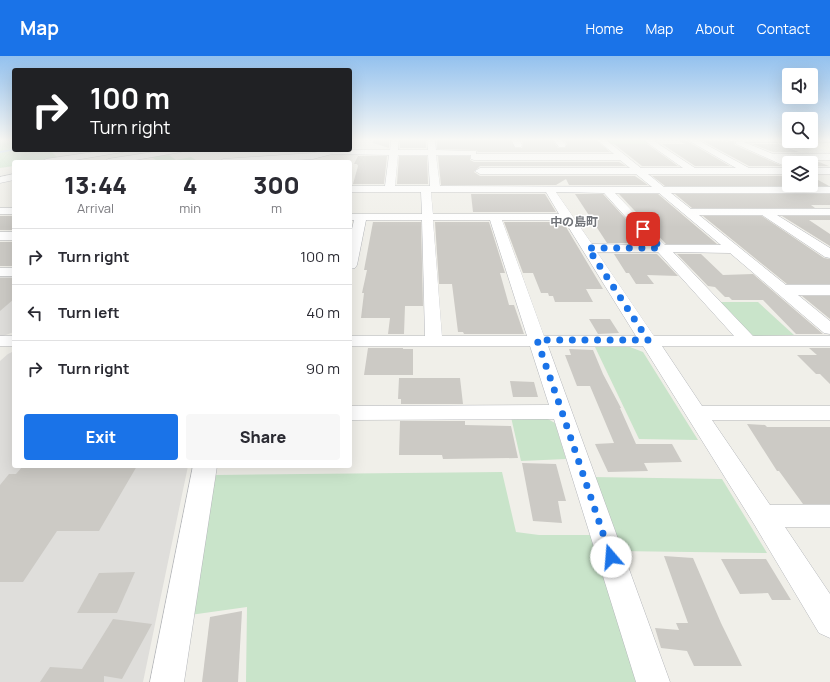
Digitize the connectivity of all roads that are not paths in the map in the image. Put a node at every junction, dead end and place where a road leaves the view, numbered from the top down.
1 (392, 168) edge
2 (432, 168) edge
3 (636, 168) edge
4 (690, 168) edge
5 (743, 168) edge
6 (480, 171) joint
7 (639, 171) junction
8 (694, 171) junction
9 (748, 171) junction
10 (782, 171) edge
11 (818, 171) edge
12 (830, 171) edge
13 (12, 177) edge
14 (0, 180) edge
15 (352, 189) edge
16 (390, 189) junction
17 (431, 189) junction
18 (486, 189) junction
19 (549, 190) junction
20 (607, 190) junction
21 (662, 190) junction
22 (781, 190) junction
23 (830, 190) edge
24 (0, 211) edge
25 (12, 211) edge
26 (689, 212) junction
27 (764, 212) junction
28 (830, 212) edge
29 (356, 217) edge
30 (428, 217) junction
31 (495, 217) junction
32 (567, 217) junction
33 (0, 236) edge
34 (12, 236) edge
35 (588, 248) junction
36 (661, 248) junction
37 (352, 249) edge
38 (733, 249) junction
39 (830, 254) edge
40 (0, 272) edge
41 (12, 272) edge
42 (782, 290) junction
43 (830, 290) edge
44 (830, 329) edge
45 (537, 340) junction
46 (648, 340) junction
47 (0, 341) edge
48 (12, 341) edge
49 (352, 341) edge
50 (434, 341) junction
51 (748, 341) junction
52 (830, 342) edge
53 (562, 412) junction
54 (352, 413) edge
55 (696, 413) junction
56 (830, 414) edge
57 (205, 468) edge
58 (763, 516) junction
59 (830, 516) edge
60 (830, 622) edge
61 (167, 682) edge
62 (653, 682) edge

1 - 16 street
2 - 17 street
3 - 7 street
4 - 8 street
5 - 9 street
6 - 7 street
6 - 18 street
7 - 8 street
7 - 21 street
8 - 9 street
9 - 10 street
9 - 22 street
11 - 12 street
13 - 14 street
15 - 16 street
16 - 17 street
17 - 18 street
17 - 30 street
18 - 19 street
19 - 20 street
19 - 32 street
20 - 21 street
20 - 36 street
21 - 22 street
21 - 26 street
22 - 23 street
24 - 25 street
26 - 27 street
26 - 38 street
27 - 28 street
27 - 39 street
29 - 30 street
29 - 37 street
30 - 31 street
30 - 50 street
31 - 32 street
31 - 45 street
32 - 35 street
33 - 34 street
35 - 36 street
35 - 46 street
36 - 38 street
36 - 51 street
38 - 42 street
40 - 41 street
42 - 43 street
42 - 44 street
45 - 46 street
45 - 50 street
45 - 53 street
46 - 51 street
46 - 55 street
47 - 48 street
49 - 50 street
51 - 52 street
53 - 54 street
53 - 62 street
55 - 56 street
55 - 58 street
57 - 61 street
58 - 59 street
58 - 60 street

